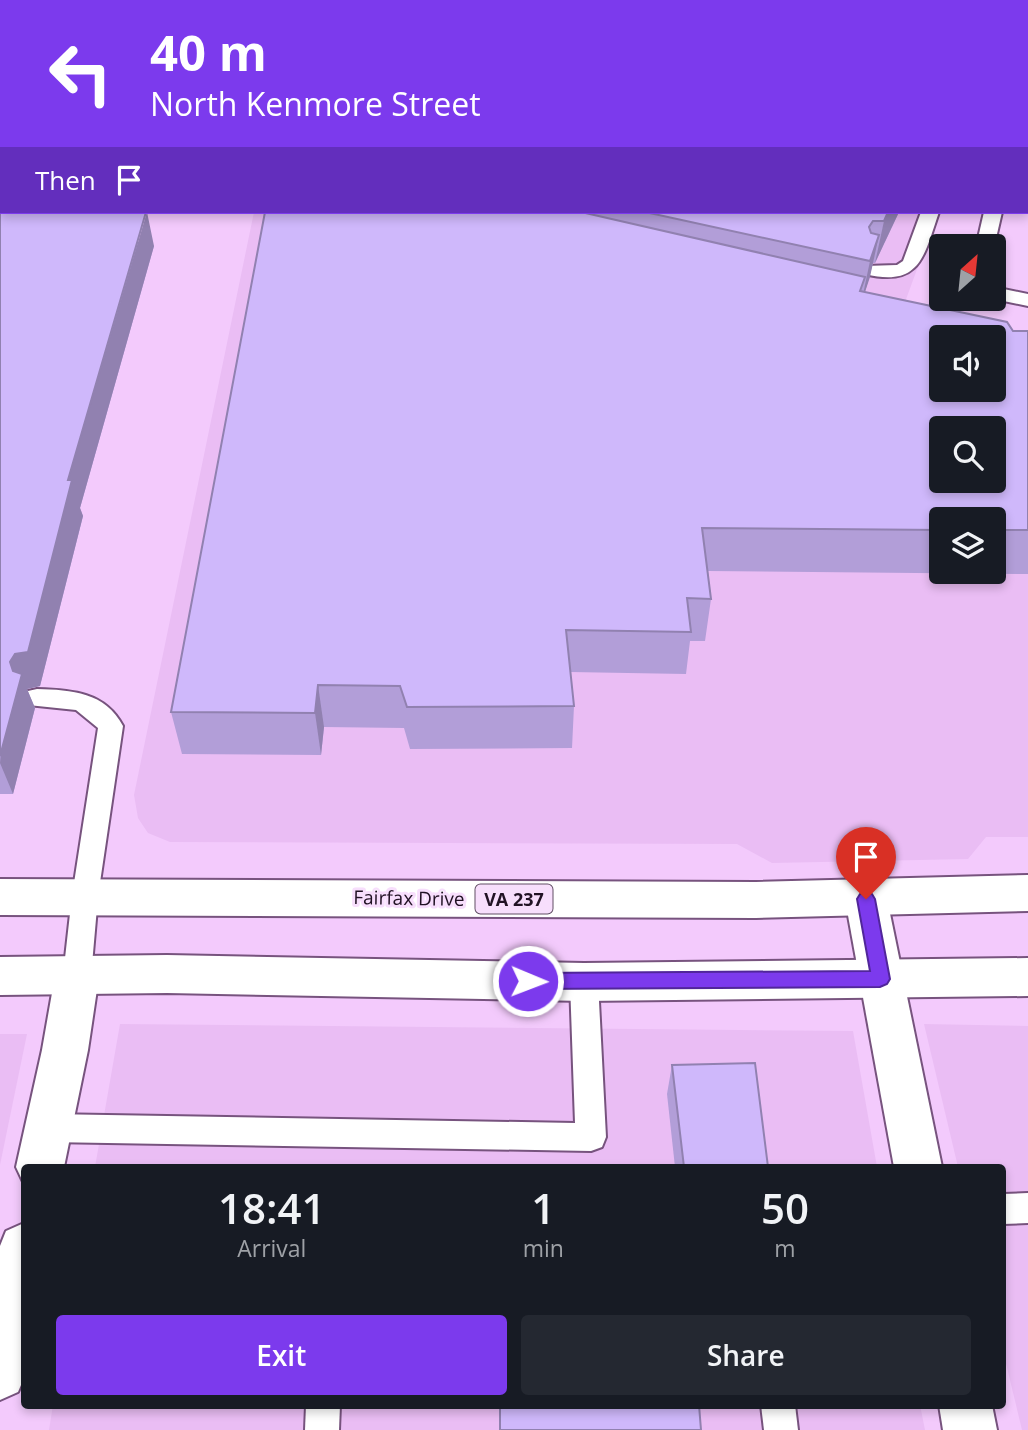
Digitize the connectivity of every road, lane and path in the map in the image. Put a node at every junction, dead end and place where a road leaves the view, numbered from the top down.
1 (929, 214) edge
2 (993, 214) edge
3 (988, 234) edge
4 (872, 270) edge
5 (1006, 295) edge
6 (1028, 300) edge
7 (37, 698) dead end
8 (1028, 893) edge
9 (85, 896) junction
10 (0, 897) edge
11 (866, 899) junction
12 (0, 976) edge
13 (77, 976) junction
14 (1028, 977) edge
15 (880, 979) junction
16 (584, 982) junction
17 (44, 1147) edge
18 (917, 1164) edge
19 (1028, 1208) edge
20 (1006, 1209) edge
21 (21, 1264) edge
22 (0, 1374) edge
23 (323, 1409) edge
24 (778, 1409) edge
25 (966, 1409) edge
26 (322, 1430) edge
27 (780, 1430) edge
28 (970, 1430) edge

1 - 4 lane
2 - 3 lane
5 - 6 lane
7 - 9 lane
8 - 11 main road, Fairfax Drive / VA 237
9 - 10 main road, Fairfax Drive / VA 237
9 - 11 main road, Fairfax Drive / VA 237
9 - 13 lane
11 - 15 main road
12 - 13 main road
13 - 16 main road
13 - 17 main road
14 - 15 main road
15 - 16 main road
15 - 18 main road
16 - 17 lane
19 - 20 lane
21 - 22 main road
23 - 26 lane
24 - 27 lane
25 - 28 main road

